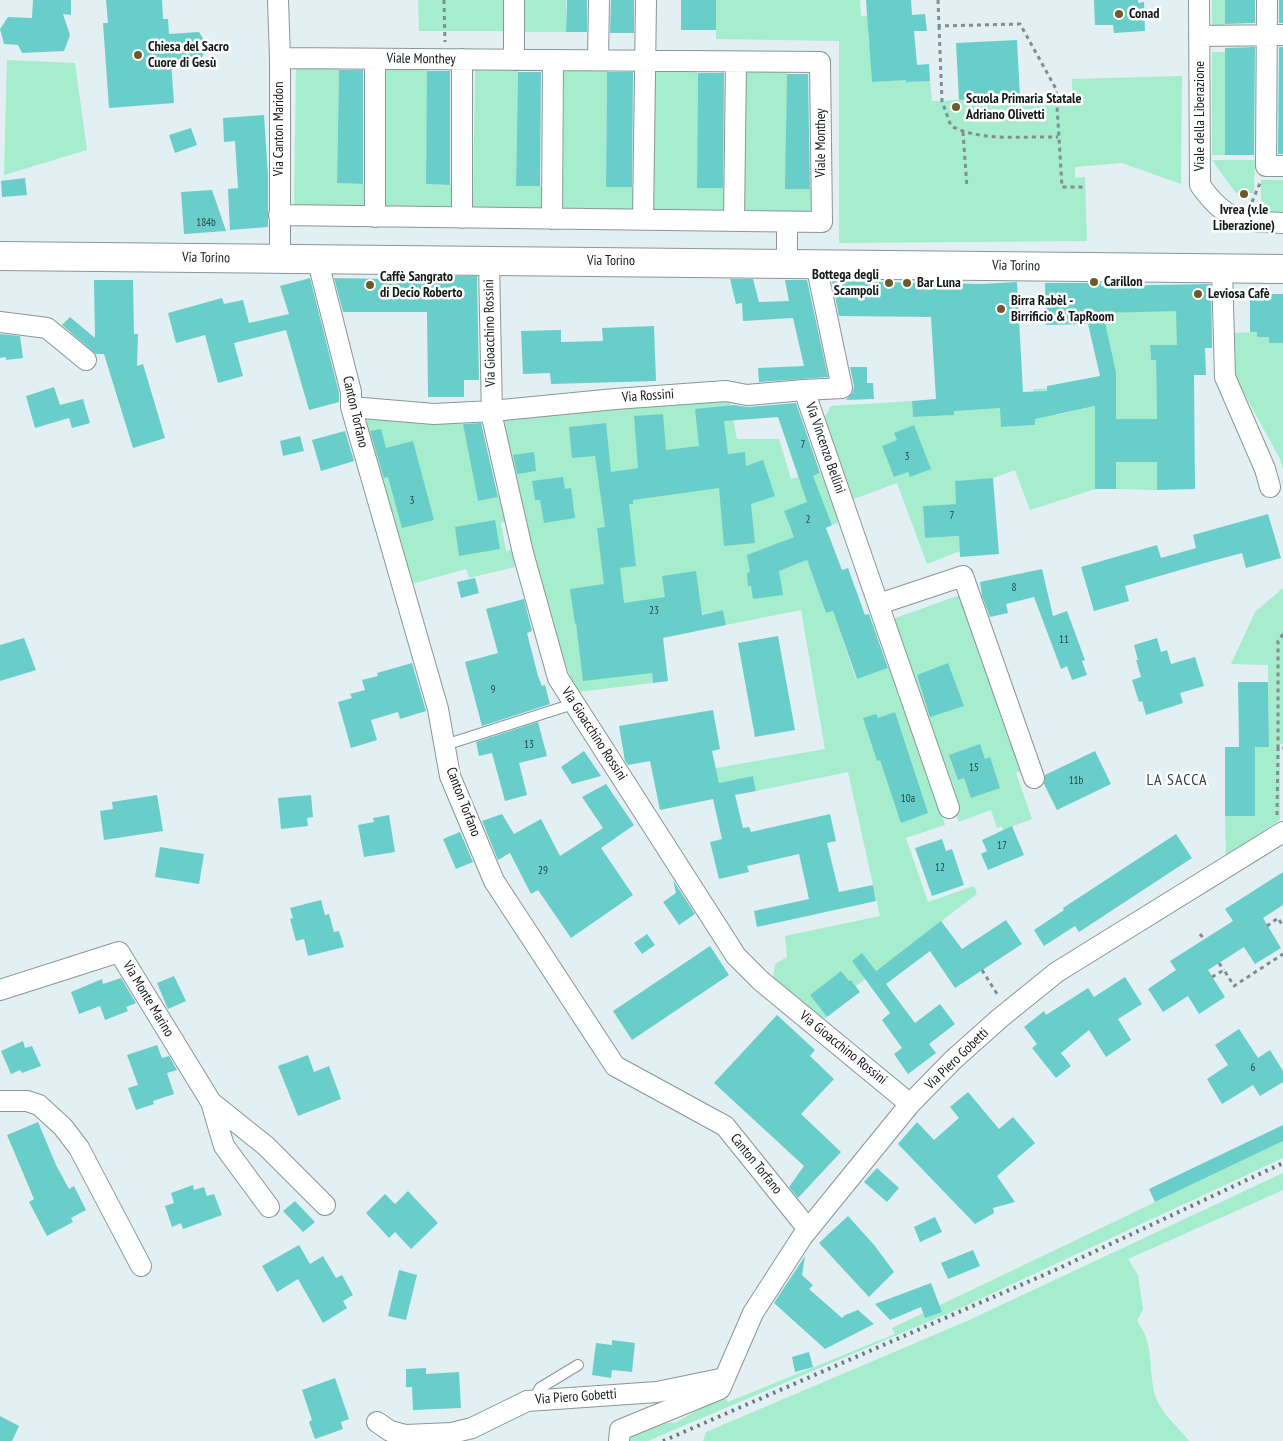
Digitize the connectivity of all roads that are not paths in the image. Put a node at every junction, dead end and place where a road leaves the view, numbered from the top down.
1 (278, 0) edge
2 (514, 0) edge
3 (599, 0) edge
4 (646, 0) edge
5 (1267, 0) edge
6 (1198, 3) edge
7 (1275, 35) edge
8 (1199, 36) junction
9 (280, 58) junction
10 (375, 58) junction
11 (454, 59) junction
12 (514, 60) junction
13 (553, 60) junction
14 (598, 60) junction
15 (645, 61) junction
16 (736, 62) junction
17 (1274, 166) edge
18 (279, 216) junction
19 (375, 217) junction
20 (462, 218) junction
21 (552, 219) junction
22 (643, 220) junction
23 (734, 221) junction
24 (787, 222) junction
25 (1283, 223) edge
26 (0, 256) edge
27 (280, 258) junction
28 (317, 258) junction
29 (489, 261) junction
30 (787, 264) junction
31 (816, 264) junction
32 (1222, 268) junction
33 (1283, 269) edge
34 (0, 322) edge
35 (86, 360) dead end
36 (804, 390) junction
37 (351, 407) junction
38 (492, 411) junction
39 (1270, 487) dead end
40 (879, 604) junction
41 (574, 704) junction
42 (445, 745) junction
43 (1034, 778) dead end
44 (949, 808) dead end
45 (1280, 834) edge
46 (0, 990) edge
47 (0, 1101) edge
48 (211, 1102) junction
49 (910, 1104) junction
50 (325, 1205) dead end
51 (269, 1207) dead end
52 (808, 1229) junction
53 (141, 1266) dead end
54 (578, 1365) dead end
55 (725, 1378) junction
56 (534, 1400) junction
57 (377, 1422) dead end
58 (619, 1441) edge

1 - 9 street, Via Canton Maridon
2 - 12 street
3 - 14 street
4 - 15 street
5 - 7 street
6 - 8 street, Viale della Liberazione
7 - 8 street
7 - 17 street
8 - 25 street, Viale della Liberazione
9 - 10 street, Viale Monthey
9 - 18 street, Via Canton Maridon
10 - 11 street, Viale Monthey
10 - 19 street
11 - 12 street, Viale Monthey
11 - 20 street
12 - 13 street, Viale Monthey
13 - 14 street, Viale Monthey
13 - 21 street
14 - 15 street, Viale Monthey
15 - 16 street, Viale Monthey
15 - 22 street
16 - 23 street
16 - 24 street, Viale Monthey
18 - 19 street, Viale Monthey
18 - 27 street, Via Canton Maridon
19 - 20 street, Viale Monthey
20 - 21 street, Viale Monthey
21 - 22 street, Viale Monthey
22 - 23 street, Viale Monthey
23 - 24 street, Viale Monthey
24 - 30 street
26 - 27 street, Via Torino
27 - 28 street, Via Torino
28 - 29 street, Via Torino
28 - 37 street, Canton Torfano
29 - 30 street, Via Torino
29 - 38 street, Via Gioacchino Rossini
30 - 31 street, Via Torino
31 - 32 street, Via Torino
31 - 36 street, Via Vincenzo Bellini
32 - 33 street, Via Torino
32 - 39 street
34 - 35 street
36 - 38 street, Via Rossini
36 - 40 street, Via Vincenzo Bellini
37 - 38 street, Via Rossini
37 - 42 street, Canton Torfano
38 - 41 street, Via Gioacchino Rossini
40 - 43 street
40 - 44 street, Via Vincenzo Bellini
41 - 42 lane
41 - 49 street, Via Gioacchino Rossini
42 - 52 street, Canton Torfano
45 - 49 street, Via Piero Gobetti
46 - 48 street, Via Monte Marino
47 - 53 street
48 - 50 street, Via Monte Marino
48 - 51 street, Via Monte Marino
49 - 52 street, Via Piero Gobetti
52 - 55 street, Via Piero Gobetti
54 - 56 lane
55 - 56 street, Via Piero Gobetti
55 - 58 street, Via Piero Gobetti
56 - 57 street, Via Piero Gobetti

